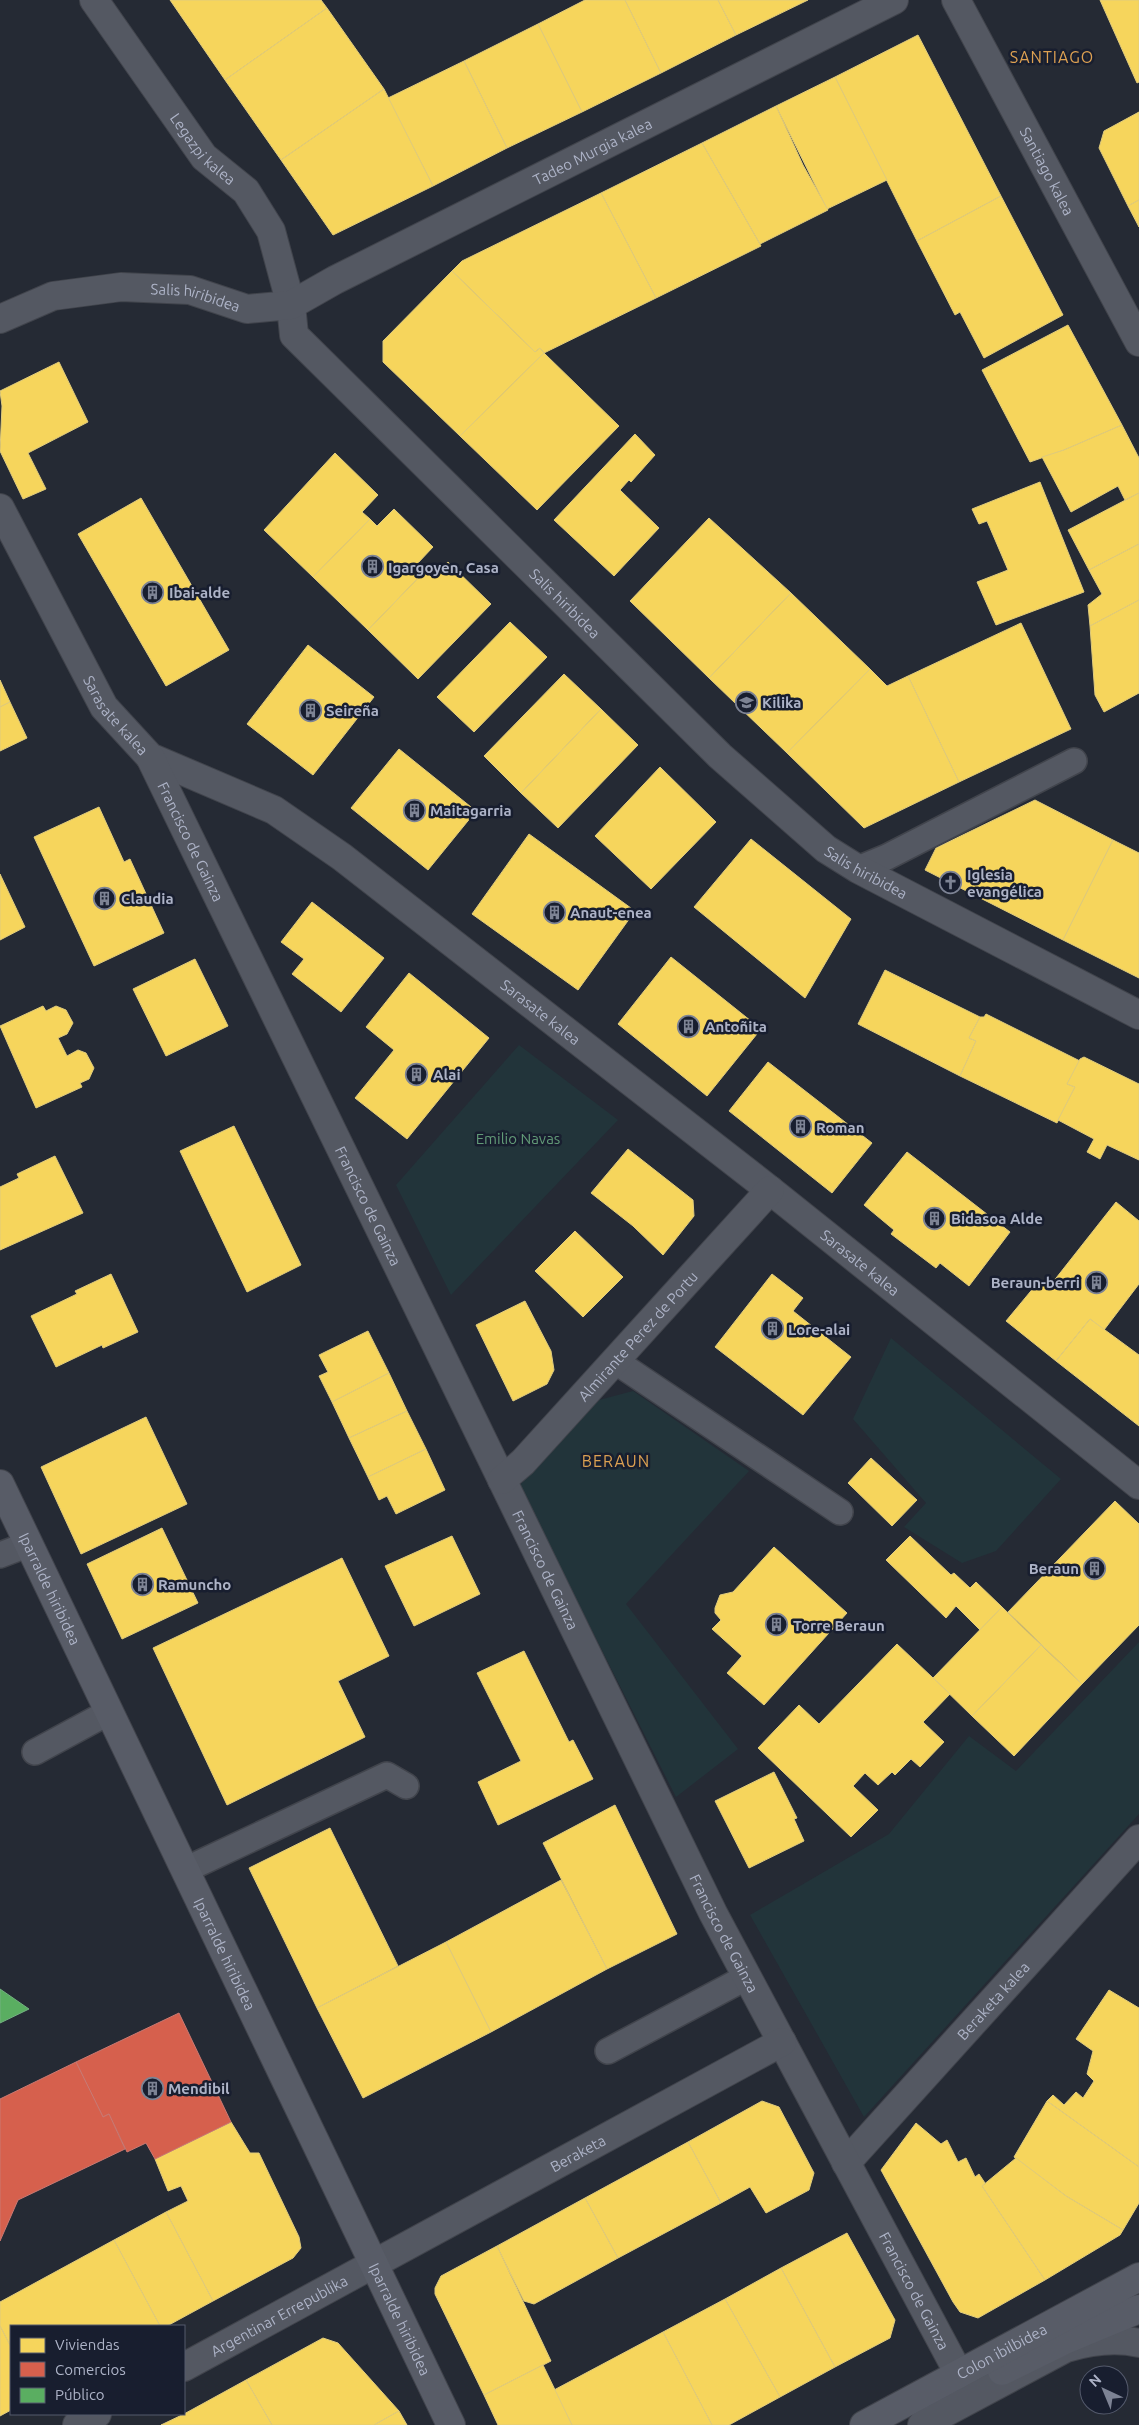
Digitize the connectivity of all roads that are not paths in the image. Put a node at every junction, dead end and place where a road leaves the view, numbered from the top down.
1 (94, 0) edge
2 (894, 0) edge
3 (956, 0) edge
4 (291, 304) junction
5 (0, 319) edge
6 (1139, 342) edge
7 (0, 508) edge
8 (150, 757) junction
9 (1074, 761) dead end
10 (858, 869) junction
11 (1139, 1015) edge
12 (770, 1190) junction
13 (615, 1361) junction
14 (502, 1480) junction
15 (0, 1484) edge
16 (1139, 1485) edge
17 (840, 1512) dead end
18 (29, 1544) junction
19 (0, 1555) edge
20 (110, 1712) junction
21 (35, 1752) dead end
22 (406, 1786) dead end
23 (1139, 1839) edge
24 (186, 1870) junction
25 (747, 1977) junction
26 (782, 2042) junction
27 (608, 2052) dead end
28 (846, 2163) junction
29 (374, 2264) junction
30 (1135, 2274) edge
31 (1139, 2308) edge
32 (1139, 2343) edge
33 (1028, 2362) junction
34 (185, 2366) edge
35 (959, 2374) junction
36 (96, 2415) edge
37 (77, 2425) edge
38 (451, 2425) edge
39 (864, 2425) edge
40 (902, 2425) edge
41 (922, 2425) edge

1 - 4 street, Legazpi kalea
2 - 4 street, Tadeo Murgia kalea
3 - 6 street, Santiago kalea
4 - 5 street, Salis hiribidea
4 - 10 street, Salis hiribidea
7 - 8 street, Sarasate kalea
8 - 12 street, Sarasate kalea
8 - 14 street, Francisco de Gainza
9 - 10 lane
10 - 11 street, Salis hiribidea
12 - 13 street, Almirante Perez de Portu
12 - 16 street, Sarasate kalea
13 - 14 street, Almirante Perez de Portu
13 - 17 lane
14 - 25 street, Francisco de Gainza
15 - 18 main road, Iparralde hiribidea
18 - 19 lane
18 - 20 main road, Iparralde hiribidea
20 - 21 lane
20 - 24 main road, Iparralde hiribidea
22 - 24 lane
23 - 28 street, Beraketa kalea
24 - 29 main road, Iparralde hiribidea
25 - 26 street, Francisco de Gainza
25 - 27 lane
26 - 28 street, Francisco de Gainza
26 - 29 street, Beraketa
28 - 35 street, Francisco de Gainza
29 - 34 street, Argentinar Errepublika
29 - 38 main road, Iparralde hiribidea
30 - 35 main road, Colon ibilbidea
31 - 33 main road
32 - 33 street
33 - 40 main road
33 - 41 street
35 - 39 main road, Colon ibilbidea
36 - 37 street

